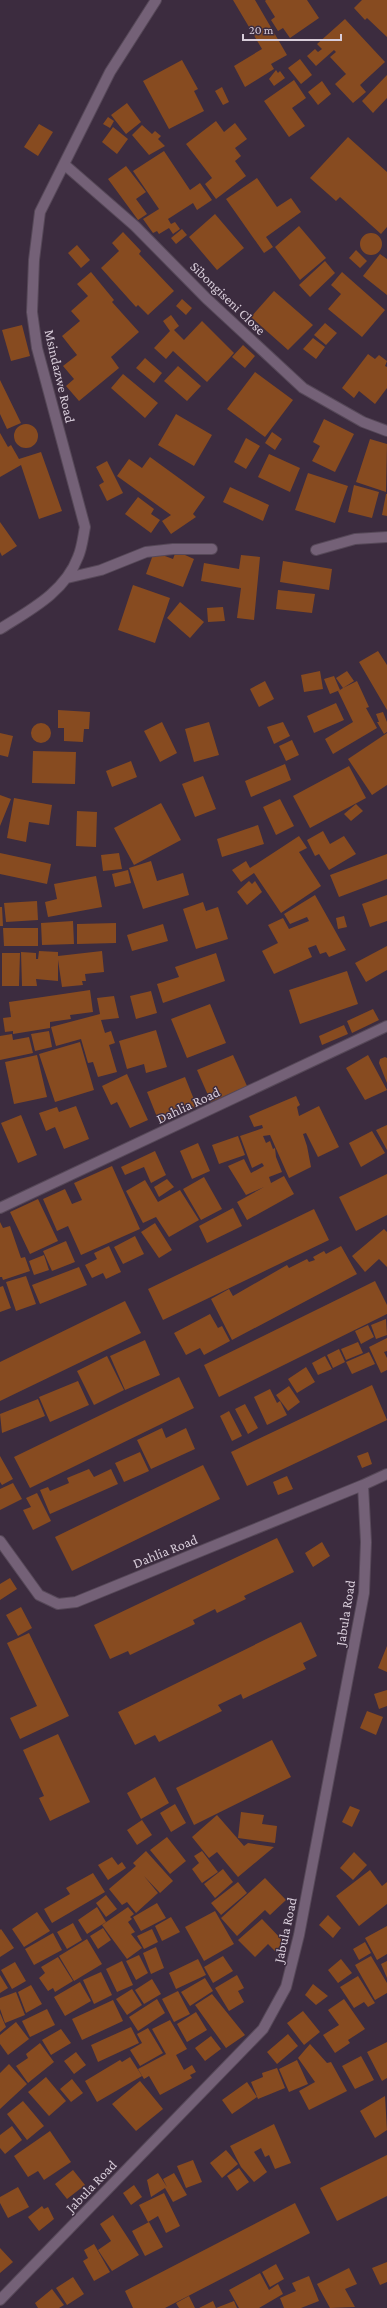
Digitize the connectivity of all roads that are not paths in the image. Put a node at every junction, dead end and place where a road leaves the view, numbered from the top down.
1 (156, 0) edge
2 (65, 165) junction
3 (387, 431) edge
4 (387, 537) edge
5 (212, 549) dead end
6 (316, 550) dead end
7 (67, 578) junction
8 (0, 629) edge
9 (387, 1026) edge
10 (0, 1208) edge
11 (387, 1474) edge
12 (363, 1485) junction
13 (0, 1541) edge
14 (0, 2300) edge

1 - 2 street, Msindazwe Road
2 - 3 street, Sibongiseni Close
2 - 7 street, Msindazwe Road
4 - 6 street
5 - 7 street
7 - 8 street, Msindazwe Road
9 - 10 street, Dahlia Road
11 - 12 street
12 - 13 street, Dahlia Road
12 - 14 street, Jabula Road

